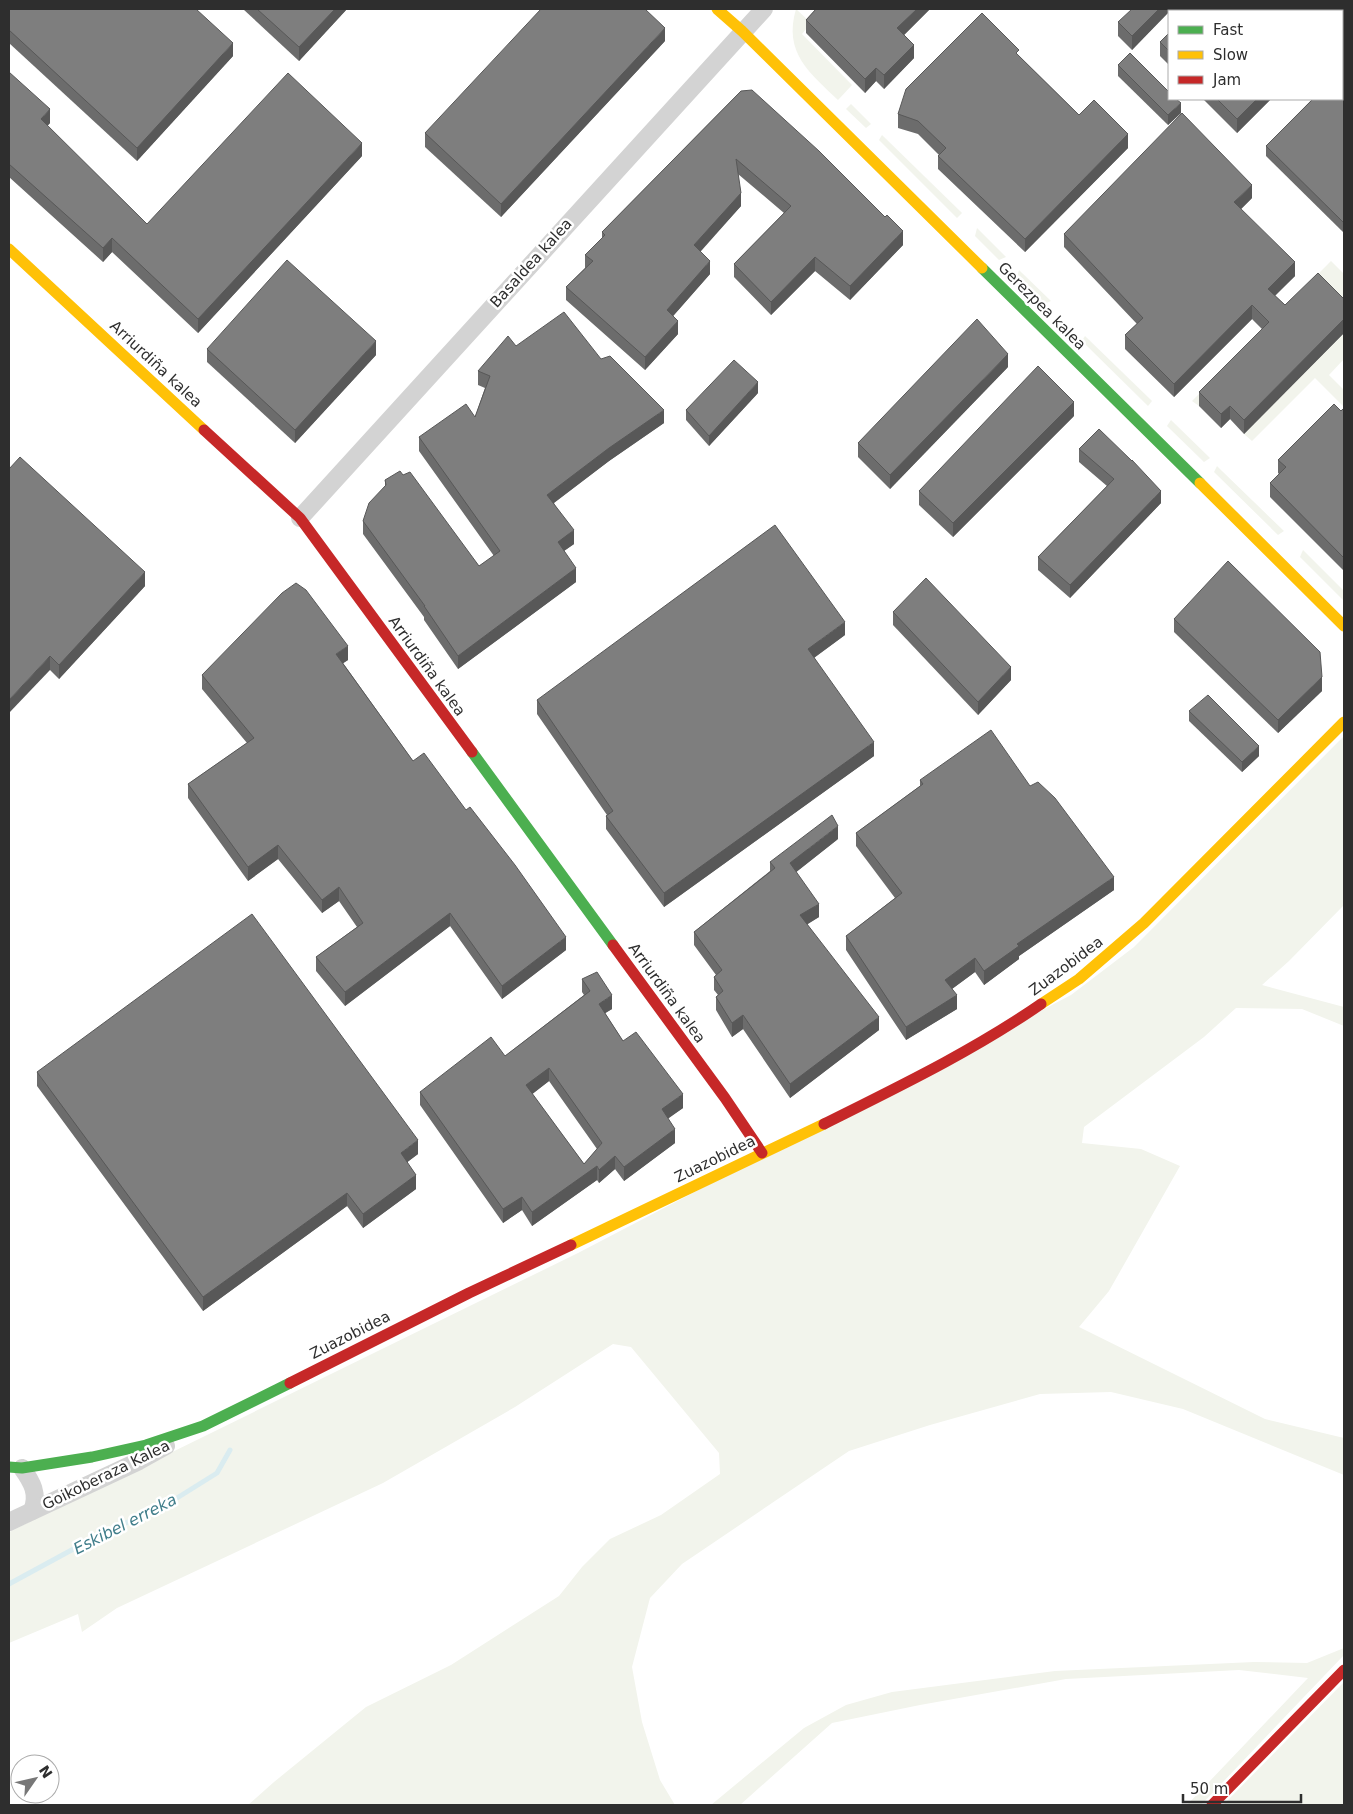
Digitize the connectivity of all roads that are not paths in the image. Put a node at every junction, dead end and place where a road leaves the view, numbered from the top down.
1 (718, 9) edge
2 (764, 9) edge
3 (742, 31) junction
4 (9, 249) edge
5 (300, 518) junction
6 (1344, 626) edge
7 (1344, 722) edge
8 (762, 1154) junction
9 (203, 1426) junction
10 (15, 1468) edge
11 (32, 1511) junction
12 (9, 1522) edge
13 (1344, 1670) edge
14 (1212, 1805) edge

1 - 3 street, Gerezpea kalea
2 - 3 street, Basaldea kalea
3 - 5 street, Basaldea kalea
3 - 6 street, Gerezpea kalea
4 - 5 street, Arriurdiña kalea
5 - 8 street, Arriurdiña kalea
7 - 8 street, Zuazobidea
8 - 9 street, Zuazobidea
9 - 10 street, Zuazobidea
9 - 11 street, Goikoberaza Kalea
10 - 11 street
11 - 12 street, Goikoberaza Kalea
13 - 14 street

